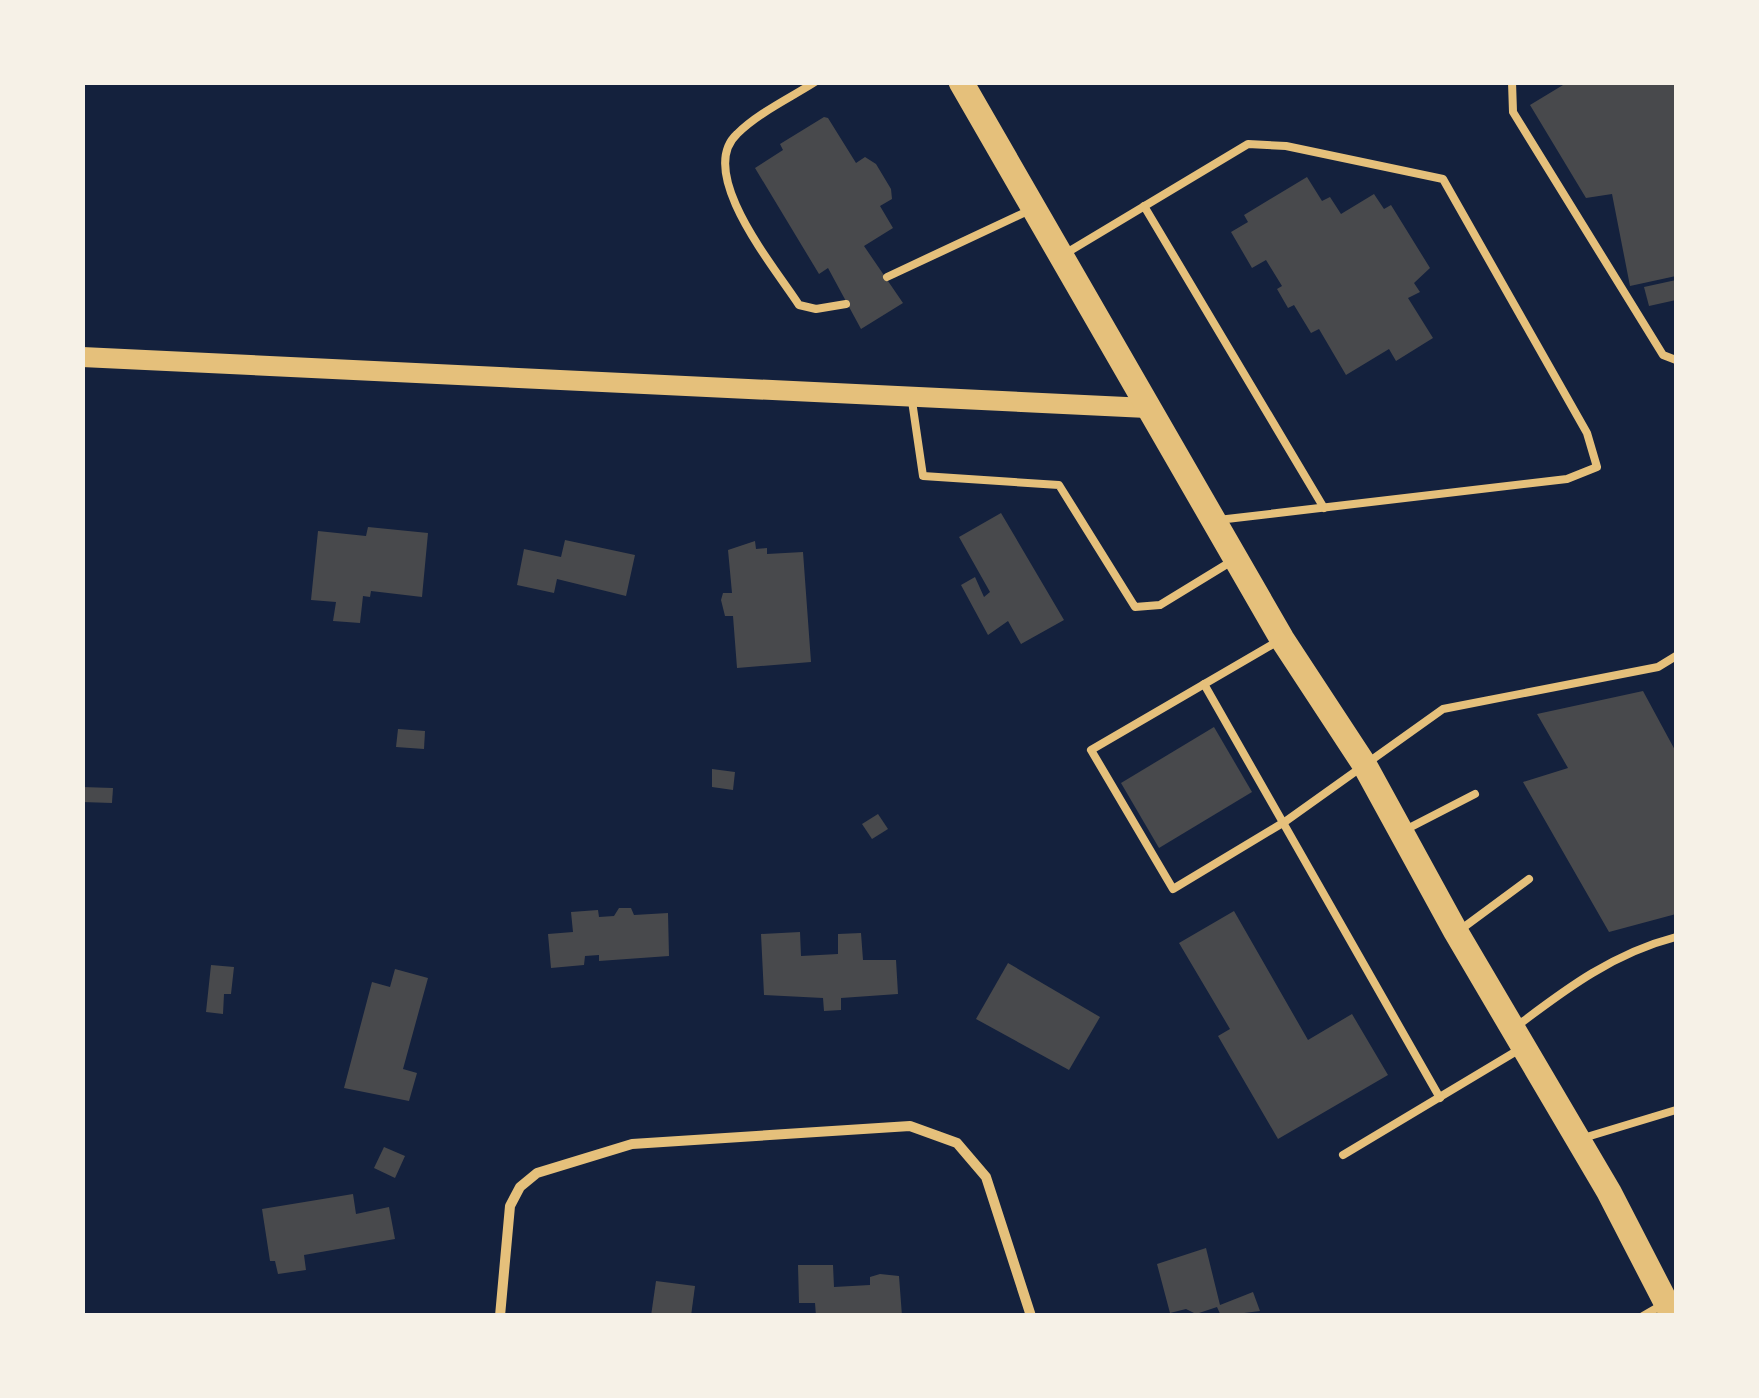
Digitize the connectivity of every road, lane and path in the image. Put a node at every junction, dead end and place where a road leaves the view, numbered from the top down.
1 (816, 82) edge
2 (961, 82) edge
3 (1512, 82) edge
4 (1144, 206) junction
5 (1033, 208) junction
6 (1061, 256) junction
7 (887, 277) dead end
8 (846, 304) dead end
9 (82, 357) edge
10 (1676, 360) edge
11 (912, 396) junction
12 (1147, 408) junction
13 (1324, 508) junction
14 (1213, 520) junction
15 (1236, 558) junction
16 (1282, 639) junction
17 (1676, 658) edge
18 (1204, 684) junction
19 (1364, 764) junction
20 (1475, 794) dead end
21 (1286, 821) junction
22 (1403, 832) junction
23 (1530, 879) dead end
24 (1456, 932) junction
25 (1676, 937) edge
26 (1518, 1038) junction
27 (1440, 1098) junction
28 (1676, 1110) edge
29 (1578, 1140) junction
30 (1343, 1155) dead end
31 (1672, 1302) edge
32 (500, 1316) edge
33 (1031, 1316) edge
34 (1643, 1316) edge

1 - 8 lane
2 - 5 main road
3 - 10 lane
4 - 6 lane
4 - 13 lane
4 - 13 lane
5 - 6 main road
5 - 7 lane
6 - 12 main road
9 - 11 main road
11 - 12 main road
11 - 15 lane
12 - 14 main road
13 - 14 lane
14 - 15 main road
15 - 16 main road
16 - 18 lane
16 - 19 main road
17 - 19 lane
18 - 21 lane
18 - 21 lane
19 - 21 lane
19 - 22 main road
20 - 22 lane
21 - 27 lane
22 - 24 main road
23 - 24 lane
24 - 26 main road
25 - 26 lane
26 - 27 lane
26 - 29 main road
27 - 30 lane
28 - 29 lane
29 - 31 main road
31 - 34 lane
32 - 33 street

